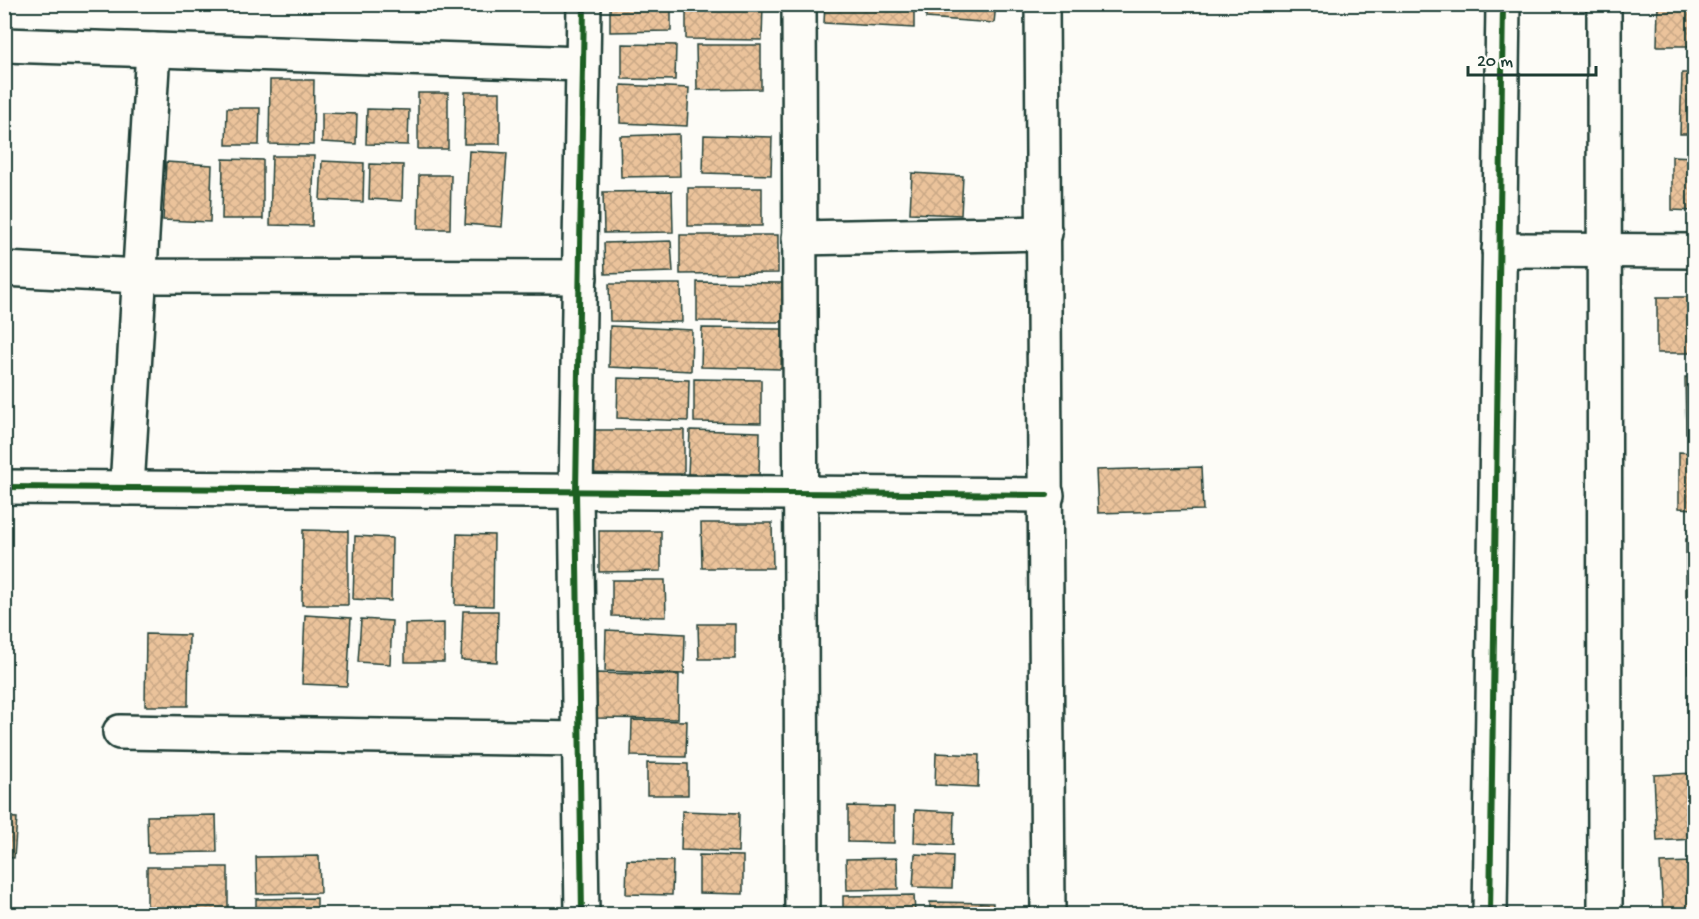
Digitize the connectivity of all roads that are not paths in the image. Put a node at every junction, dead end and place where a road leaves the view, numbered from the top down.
1 (584, 4) edge
2 (799, 4) edge
3 (1042, 4) edge
4 (1503, 4) edge
5 (1604, 4) edge
6 (4, 45) edge
7 (153, 50) junction
8 (583, 64) junction
9 (1045, 233) junction
10 (800, 238) junction
11 (1499, 250) junction
12 (1606, 250) junction
13 (1695, 251) edge
14 (4, 269) edge
15 (140, 276) junction
16 (580, 277) junction
17 (4, 487) edge
18 (127, 488) junction
19 (576, 492) junction
20 (800, 493) junction
21 (1047, 495) junction
22 (120, 732) dead end
23 (579, 739) junction
24 (582, 915) edge
25 (802, 915) edge
26 (1048, 915) edge
27 (1490, 915) edge
28 (1605, 915) edge

1 - 8 street
2 - 10 street
3 - 9 street
4 - 11 street
5 - 12 street
6 - 7 street
7 - 8 street
7 - 15 street
8 - 16 street
9 - 10 street
9 - 21 street
10 - 20 street
11 - 12 street
11 - 27 street
12 - 13 street
12 - 28 street
14 - 15 street
15 - 16 street
15 - 18 street
16 - 19 street
17 - 18 street
18 - 19 street
19 - 20 street
19 - 23 street
20 - 21 street
20 - 25 street
21 - 26 street
22 - 23 street
23 - 24 street

